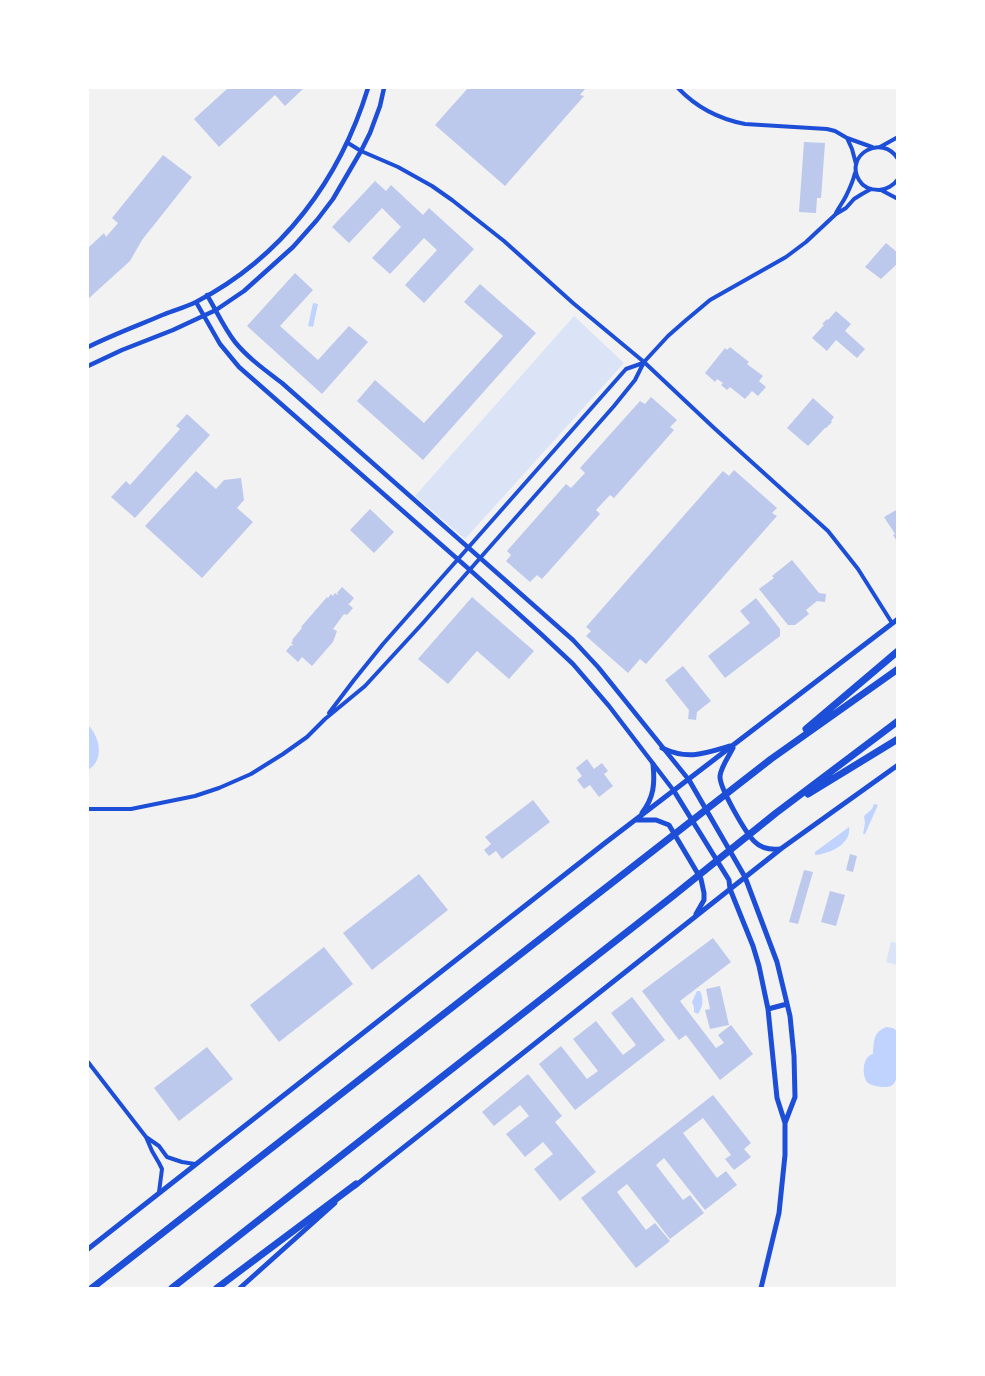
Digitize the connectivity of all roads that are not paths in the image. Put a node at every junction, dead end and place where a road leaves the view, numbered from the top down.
1 (368, 88) edge
2 (384, 88) edge
3 (678, 88) edge
4 (898, 137) edge
5 (847, 138) junction
6 (348, 143) junction
7 (880, 147) junction
8 (872, 148) junction
9 (361, 151) junction
10 (898, 159) edge
11 (856, 164) junction
12 (856, 170) junction
13 (898, 179) edge
14 (870, 189) junction
15 (881, 190) junction
16 (898, 198) edge
17 (836, 214) junction
18 (207, 295) junction
19 (196, 302) junction
20 (216, 310) junction
21 (204, 316) junction
22 (88, 347) edge
23 (644, 362) junction
24 (88, 366) edge
25 (468, 548) junction
26 (480, 558) junction
27 (458, 559) junction
28 (470, 570) junction
29 (898, 619) edge
30 (892, 623) junction
31 (898, 652) edge
32 (898, 669) edge
33 (325, 719) junction
34 (898, 721) edge
35 (898, 739) edge
36 (735, 745) junction
37 (662, 748) junction
38 (771, 759) junction
39 (653, 764) junction
40 (898, 765) edge
41 (689, 780) junction
42 (674, 791) junction
43 (88, 809) edge
44 (776, 813) junction
45 (636, 820) junction
46 (782, 848) junction
47 (746, 876) junction
48 (730, 889) junction
49 (695, 916) junction
50 (787, 1004) junction
51 (768, 1009) junction
52 (88, 1062) edge
53 (785, 1123) junction
54 (146, 1137) junction
55 (195, 1164) junction
56 (356, 1184) junction
57 (159, 1192) junction
58 (88, 1249) edge
59 (92, 1288) edge
60 (172, 1288) edge
61 (217, 1288) edge
62 (240, 1288) edge
63 (761, 1288) edge

1 - 6 street
2 - 9 street
3 - 5 street
4 - 7 street
5 - 8 street
5 - 11 street
6 - 9 street
6 - 18 street
7 - 8 street
7 - 10 street
8 - 11 street
9 - 20 street
9 - 23 street
11 - 12 street
12 - 14 street
12 - 17 street
13 - 15 street
14 - 15 street
14 - 17 street
15 - 16 street
17 - 23 street
18 - 19 street
18 - 20 street
19 - 21 street
19 - 22 street
20 - 21 street
20 - 25 street
21 - 24 street
21 - 27 street
23 - 25 street
23 - 26 street
23 - 30 street
25 - 26 street
25 - 27 street
26 - 28 street
26 - 37 street
27 - 28 street
27 - 33 street
28 - 33 street
28 - 39 street
29 - 30 main road
30 - 36 main road
31 - 38 highway
32 - 38 highway
33 - 43 street
34 - 44 highway
35 - 44 highway
36 - 37 main road
36 - 41 main road
36 - 46 main road
37 - 41 street
38 - 59 highway
39 - 42 street
39 - 45 main road
40 - 46 main road
41 - 42 main road
41 - 47 main road
42 - 45 main road
42 - 48 main road
44 - 60 highway
45 - 49 main road
45 - 55 main road
46 - 47 main road
47 - 48 main road
47 - 50 main road
48 - 49 main road
48 - 51 main road
49 - 56 main road
50 - 51 main road
50 - 53 main road
51 - 53 main road
52 - 54 street
53 - 63 main road
54 - 55 street
54 - 57 street
55 - 57 main road
56 - 61 highway
56 - 62 main road
57 - 58 main road

